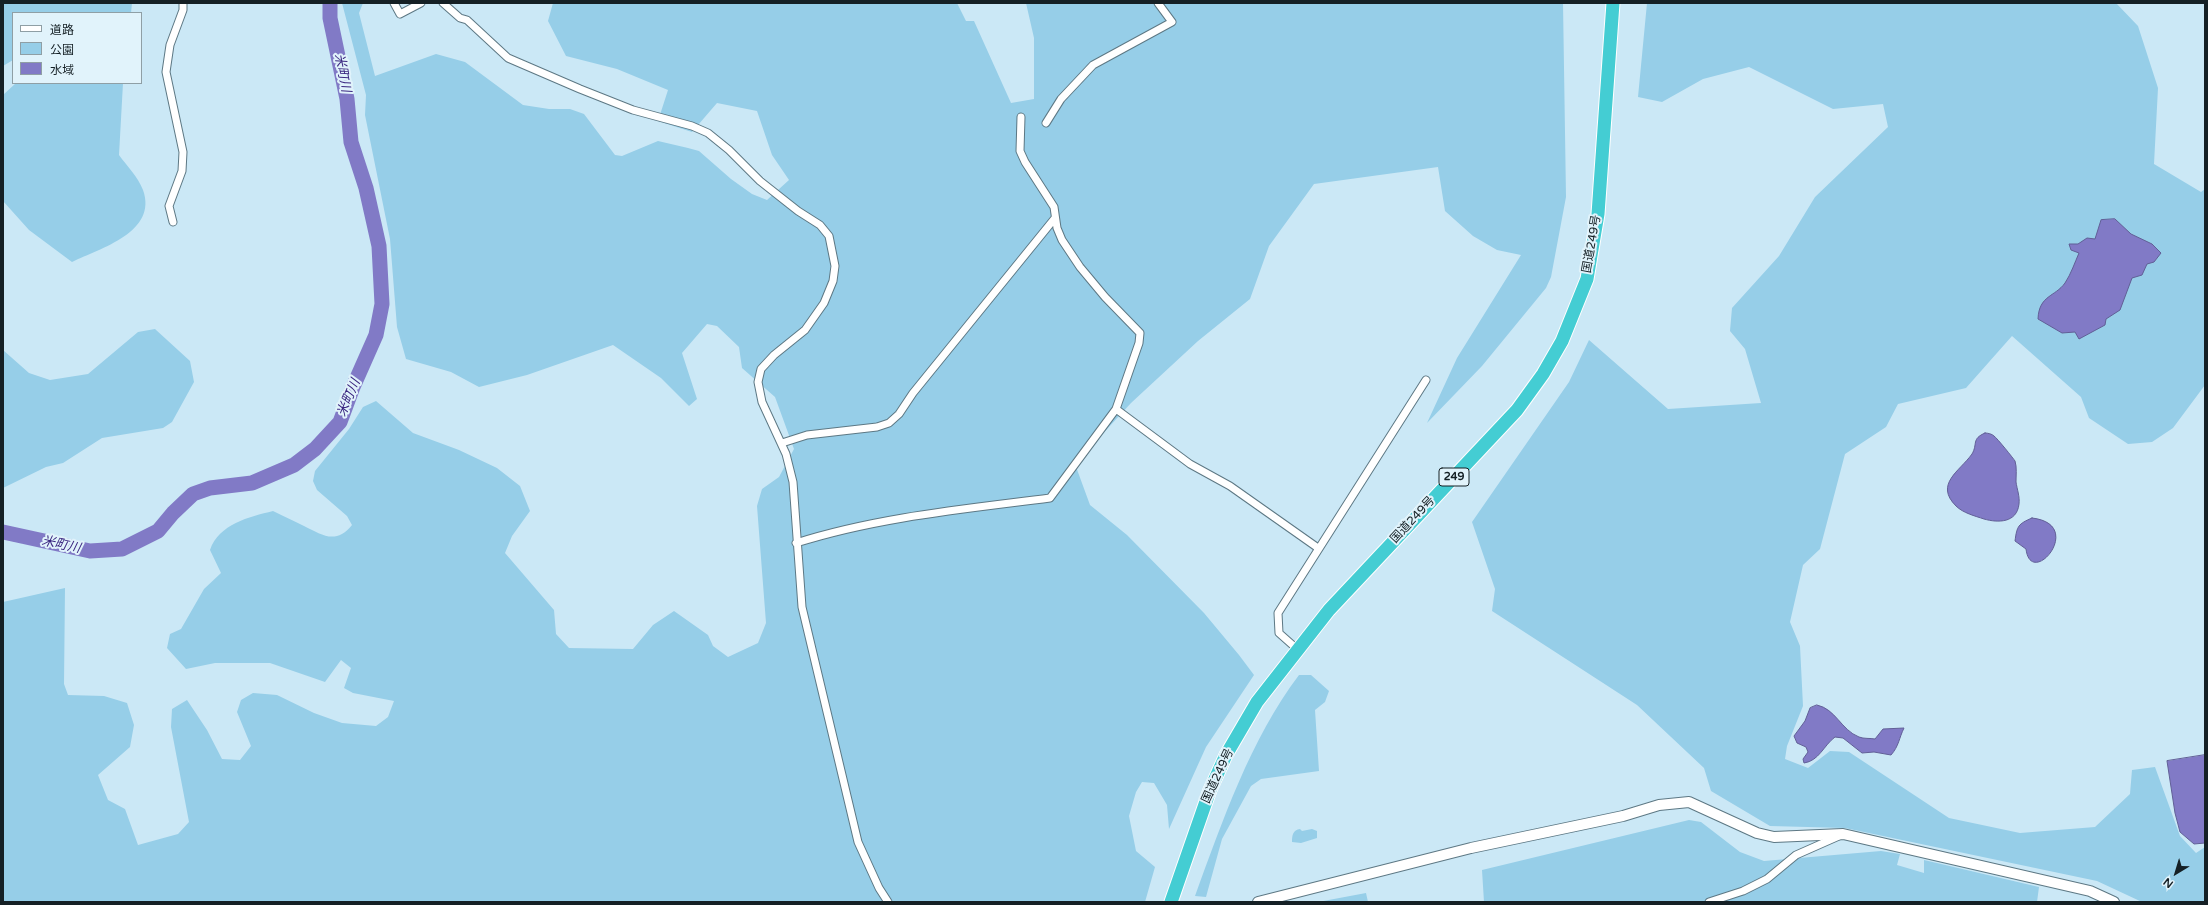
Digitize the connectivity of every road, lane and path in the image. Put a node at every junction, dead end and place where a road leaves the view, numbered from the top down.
1 (184, 3) edge
2 (394, 3) edge
3 (421, 3) edge
4 (443, 3) edge
5 (1158, 3) edge
6 (1613, 3) edge
7 (1021, 117) dead end
8 (1046, 123) dead end
9 (1055, 218) junction
10 (173, 222) dead end
11 (1426, 380) dead end
12 (1116, 409) junction
13 (782, 443) junction
14 (796, 543) junction
15 (1318, 548) junction
16 (1297, 649) junction
17 (1843, 834) junction
18 (888, 902) edge
19 (1171, 902) edge
20 (1258, 902) edge
21 (1709, 902) edge
22 (2114, 902) edge

1 - 10 street
2 - 3 street
4 - 13 street
5 - 8 street
6 - 16 highway, 国道249号 / 249
7 - 9 street
9 - 12 street
9 - 13 street
11 - 15 street
12 - 14 street
12 - 15 street
13 - 14 street
14 - 18 street
15 - 16 street
16 - 19 highway, 国道249号 / 249
17 - 20 street
17 - 21 street
17 - 22 street

